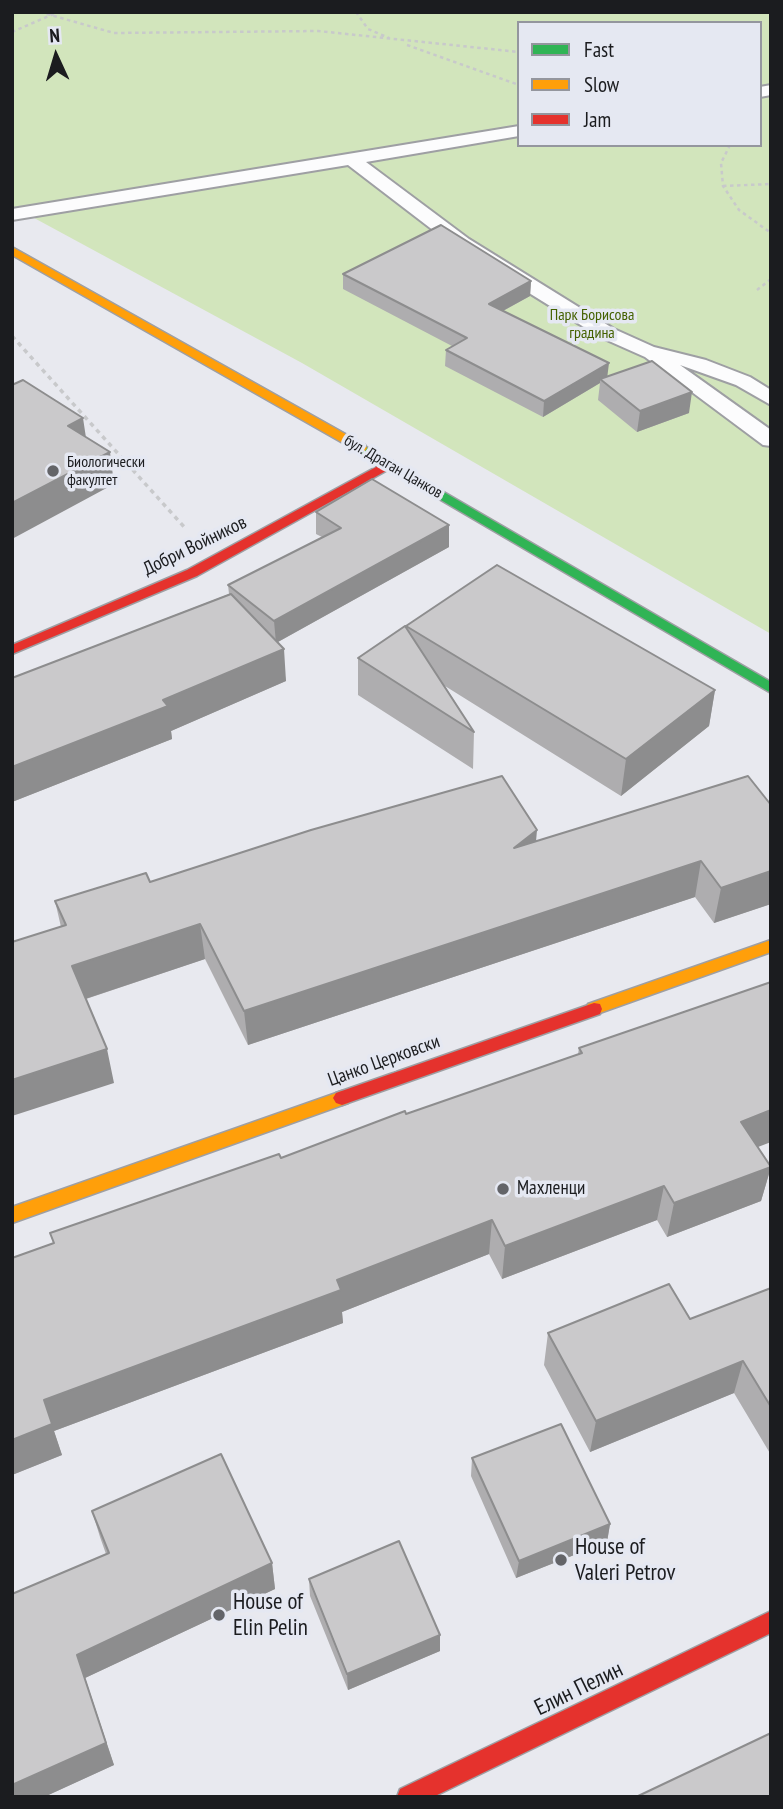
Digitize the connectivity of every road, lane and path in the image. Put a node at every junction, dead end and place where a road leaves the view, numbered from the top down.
1 (40, 12) edge
2 (58, 12) edge
3 (356, 12) edge
4 (51, 16) junction
5 (12, 32) edge
6 (397, 42) junction
7 (517, 52) edge
8 (517, 84) edge
9 (517, 131) edge
10 (729, 147) edge
11 (351, 158) junction
12 (771, 184) edge
13 (723, 186) junction
14 (12, 215) edge
15 (771, 233) edge
16 (12, 250) edge
17 (771, 279) edge
18 (757, 290) dead end
19 (12, 337) edge
20 (647, 351) junction
21 (771, 399) edge
22 (771, 440) edge
23 (389, 464) junction
24 (215, 561) junction
25 (12, 650) edge
26 (771, 688) edge
27 (771, 946) edge
28 (12, 1215) edge
29 (771, 1622) edge
30 (408, 1797) edge

1 - 4 path
2 - 4 path
3 - 6 path
4 - 5 path
4 - 6 path
6 - 7 path
6 - 8 path
9 - 11 lane
10 - 13 path
11 - 14 lane
11 - 20 lane
12 - 13 path
13 - 15 path
16 - 23 street, бул. Драган Цанков
17 - 18 path
19 - 24 path
20 - 21 lane
20 - 22 lane
23 - 24 street, Добри Войников
23 - 26 street, бул. Драган Цанков
24 - 25 street, Добри Войников
27 - 28 street, Цанко Церковски
29 - 30 street, Елин Пелин

